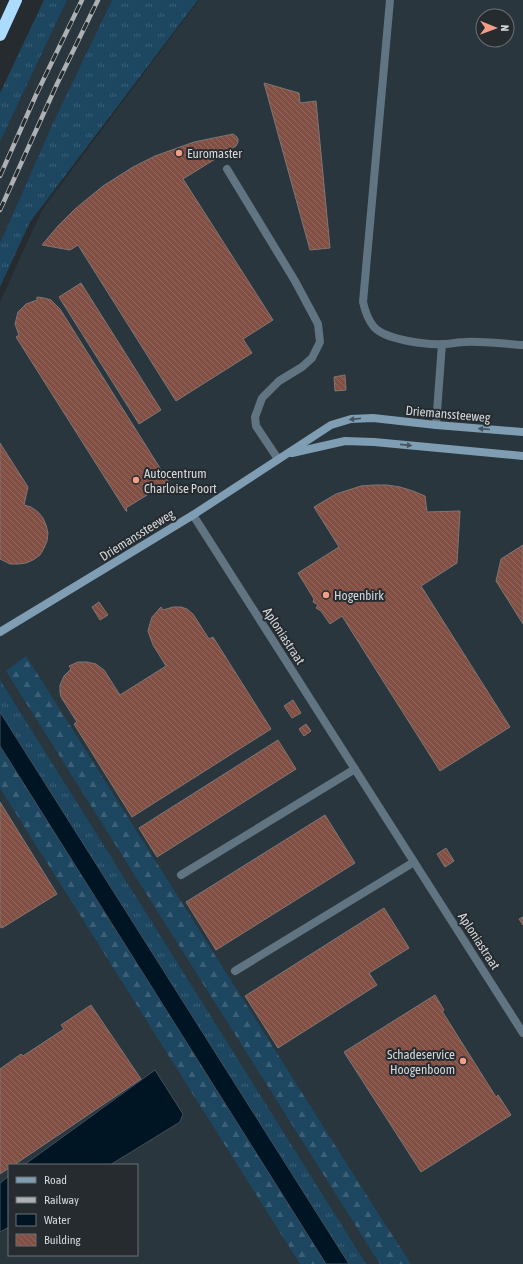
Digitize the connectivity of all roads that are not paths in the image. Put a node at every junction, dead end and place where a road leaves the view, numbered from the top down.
1 (16, 0) edge
2 (390, 0) edge
3 (0, 35) edge
4 (227, 170) dead end
5 (442, 344) junction
6 (523, 345) edge
7 (436, 425) junction
8 (523, 432) edge
9 (523, 456) edge
10 (281, 457) junction
11 (193, 515) junction
12 (0, 632) edge
13 (355, 769) junction
14 (414, 862) junction
15 (181, 876) dead end
16 (235, 971) dead end
17 (523, 1033) edge

1 - 3 highway
2 - 5 street
4 - 10 street
5 - 6 street
5 - 7 street
8 -> 7 main road, Driemanssteeweg
7 -> 10 main road, Driemanssteeweg
10 -> 9 main road, Driemanssteeweg
10 - 11 main road, Driemanssteeweg
11 - 12 main road, Driemanssteeweg
11 - 13 street, Aploniastraat
13 - 14 street, Aploniastraat
13 - 15 street
14 - 16 street
14 - 17 street, Aploniastraat

